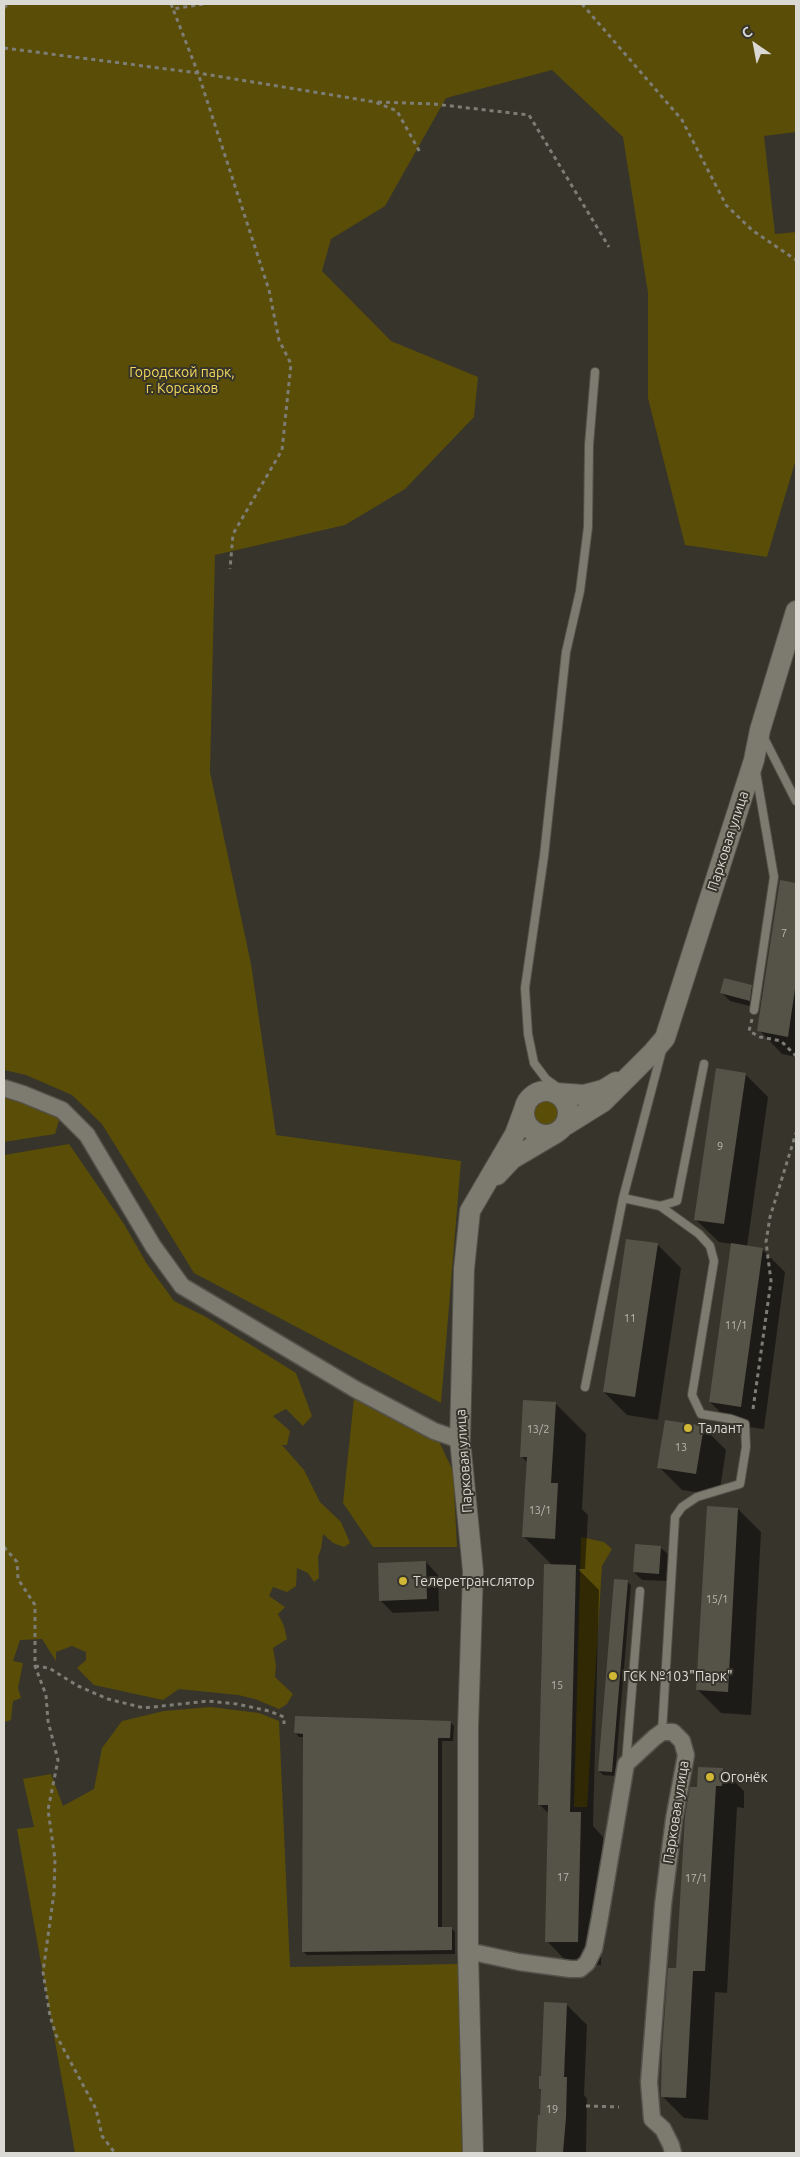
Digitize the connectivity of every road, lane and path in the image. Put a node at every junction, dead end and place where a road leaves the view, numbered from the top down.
1 (8, 4) edge
2 (171, 4) edge
3 (203, 4) edge
4 (582, 4) edge
5 (4, 8) edge
6 (173, 9) junction
7 (4, 48) edge
8 (198, 73) junction
9 (375, 102) junction
10 (421, 154) dead end
11 (608, 248) dead end
12 (796, 260) edge
13 (595, 372) dead end
14 (230, 570) dead end
15 (796, 611) edge
16 (760, 730) junction
17 (754, 760) junction
18 (796, 802) edge
19 (754, 1010) joint
20 (665, 1038) junction
21 (796, 1056) edge
22 (642, 1063) junction
23 (704, 1064) dead end
24 (4, 1088) edge
25 (560, 1092) junction
26 (526, 1107) junction
27 (561, 1129) junction
28 (796, 1133) edge
29 (623, 1198) junction
30 (660, 1206) junction
31 (470, 1210) junction
32 (585, 1387) dead end
33 (753, 1410) dead end
34 (460, 1440) junction
35 (4, 1546) edge
36 (640, 1591) dead end
37 (35, 1666) junction
38 (284, 1724) dead end
39 (662, 1732) junction
40 (626, 1764) junction
41 (468, 1951) junction
42 (586, 2106) dead end
43 (619, 2107) dead end
44 (115, 2153) edge
45 (473, 2153) edge
46 (673, 2153) edge

1 - 5 path
2 - 6 path
3 - 6 path
4 - 12 path
6 - 8 path
7 - 8 path
8 - 9 path
8 - 14 path
9 - 10 path
9 - 11 path
13 - 25 lane
15 - 16 street, Парковая улица
16 - 17 street, Парковая улица
16 - 18 lane
17 - 19 lane
17 - 20 street, Парковая улица
19 - 21 path
20 - 22 street, Парковая улица
20 - 29 lane
22 - 25 street, Парковая улица
22 - 27 street, Парковая улица
23 - 30 lane
24 - 34 street
25 - 26 street
25 - 27 street
26 - 27 street
26 - 31 street, Парковая улица
27 - 31 street, Парковая улица
28 - 33 path
29 - 30 lane
29 - 32 lane
30 - 39 lane
31 - 34 street, Парковая улица
34 - 41 street, Парковая улица
35 - 37 path
36 - 40 lane
37 - 38 path
37 - 44 path
39 - 40 street
39 - 46 street, Парковая улица
40 - 41 street
41 - 45 street, Парковая улица
42 - 43 path

